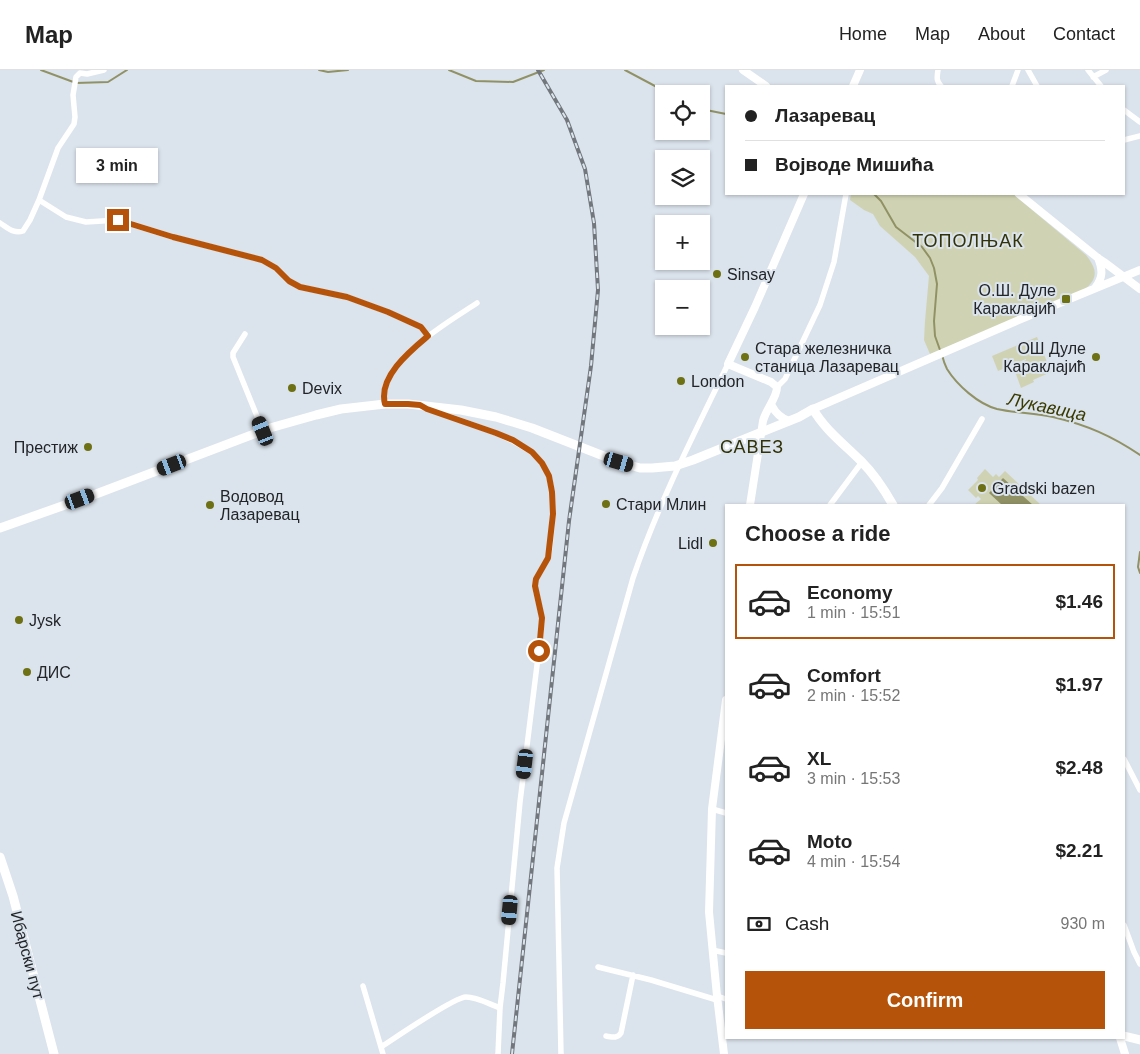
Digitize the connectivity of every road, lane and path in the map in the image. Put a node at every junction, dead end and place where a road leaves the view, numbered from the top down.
1 (104, 70) edge
2 (743, 70) edge
3 (860, 70) edge
4 (938, 70) edge
5 (1018, 70) edge
6 (1028, 70) edge
7 (1088, 70) edge
8 (1106, 70) edge
9 (1093, 77) junction
10 (765, 85) edge
11 (853, 85) edge
12 (940, 85) edge
13 (1012, 85) edge
14 (1036, 85) edge
15 (1100, 85) edge
16 (1125, 111) edge
17 (1140, 122) edge
18 (1140, 136) edge
19 (1125, 140) edge
20 (804, 195) edge
21 (846, 195) edge
22 (1020, 195) edge
23 (39, 200) junction
24 (0, 223) edge
25 (1098, 258) junction
26 (1140, 270) edge
27 (1124, 276) junction
28 (1094, 289) junction
29 (1140, 289) edge
30 (477, 303) dead end
31 (245, 334) dead end
32 (428, 336) junction
33 (728, 364) junction
34 (777, 387) junction
35 (385, 404) junction
36 (772, 404) junction
37 (420, 405) junction
38 (813, 410) junction
39 (982, 419) dead end
40 (789, 421) junction
41 (263, 431) junction
42 (761, 433) junction
43 (862, 462) junction
44 (750, 504) edge
45 (831, 504) edge
46 (891, 504) edge
47 (930, 504) edge
48 (0, 528) edge
49 (725, 708) edge
50 (1125, 762) edge
51 (1140, 790) edge
52 (712, 809) junction
53 (725, 813) edge
54 (0, 857) edge
55 (1125, 928) edge
56 (712, 950) junction
57 (725, 953) edge
58 (1140, 964) edge
59 (598, 967) dead end
60 (633, 975) junction
61 (363, 986) dead end
62 (717, 998) junction
63 (725, 1000) edge
64 (500, 1008) junction
65 (606, 1036) dead end
66 (1125, 1036) edge
67 (1120, 1039) edge
68 (1140, 1040) edge
69 (382, 1051) edge
70 (54, 1054) edge
71 (498, 1054) edge
72 (560, 1054) edge
73 (724, 1054) edge
74 (1125, 1054) edge

1 - 23 street
2 - 10 street
3 - 11 street
4 - 12 street
5 - 13 street
6 - 14 street
7 - 9 street
8 - 9 street
9 - 15 street
16 - 17 street
18 - 19 street
20 - 33 street
21 - 34 street
22 - 25 street
23 - 24 street
23 - 32 street
25 - 27 street
25 - 28 street
26 - 27 street
27 - 28 street
27 - 29 street
28 - 38 street
30 - 32 street
31 - 41 street
32 - 35 street
33 - 34 street
33 - 72 street
34 - 36 street
35 - 37 main road
35 - 41 main road
36 - 40 street
36 - 42 street
37 - 42 main road
37 - 64 street
38 - 40 main road
38 - 43 main road
39 - 47 street
40 - 42 main road
41 - 48 main road
42 - 44 street
43 - 45 street
43 - 46 main road
49 - 52 street
50 - 51 street
52 - 53 street
52 - 56 street
54 - 70 main road, Ибарски пут
55 - 58 street
56 - 57 street
56 - 62 street
59 - 60 street
60 - 62 street
60 - 65 street
61 - 69 street
62 - 63 street
62 - 73 street
64 - 69 street
64 - 71 street
66 - 68 main road
67 - 74 street

